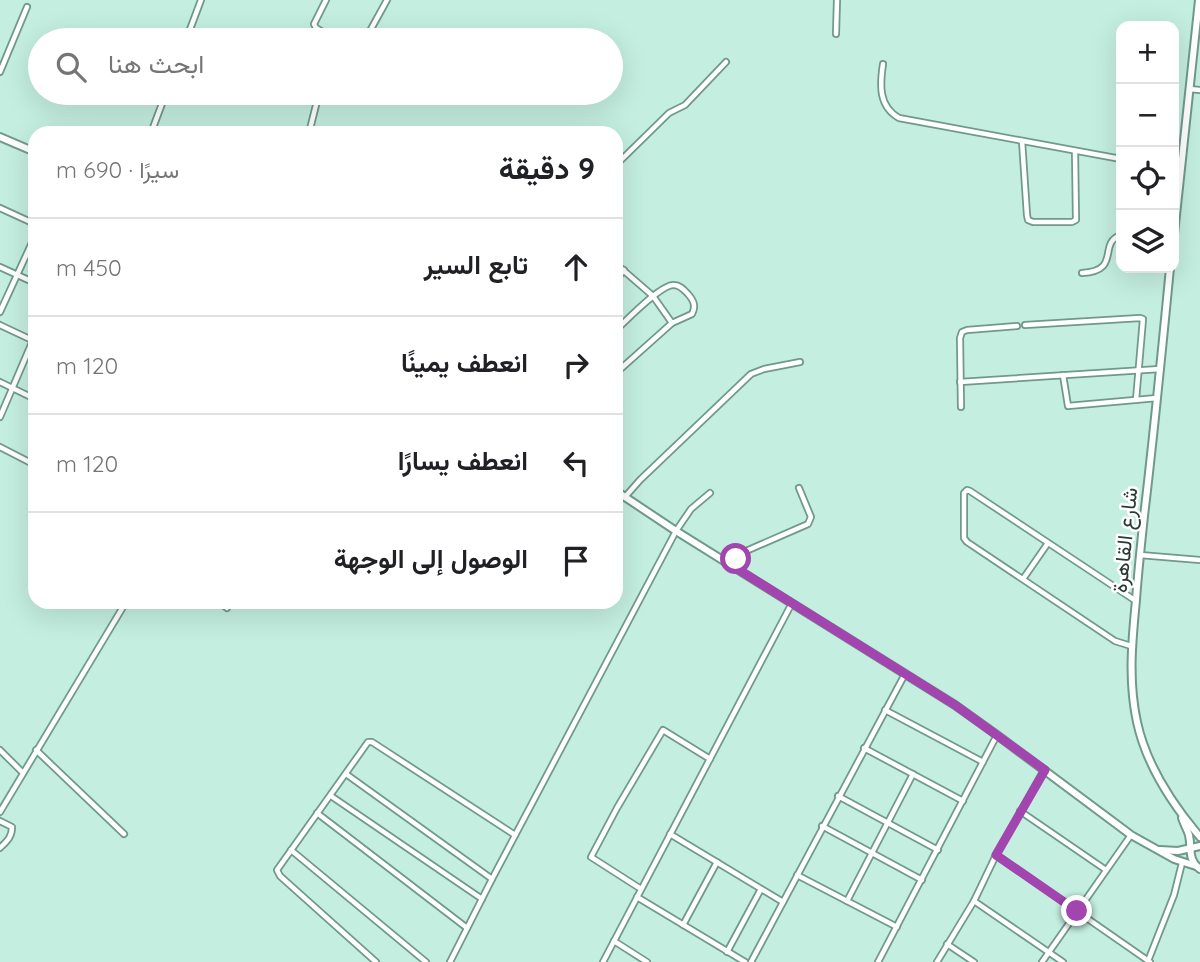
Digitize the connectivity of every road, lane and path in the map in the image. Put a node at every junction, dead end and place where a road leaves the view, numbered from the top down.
1 (201, 0) edge
2 (326, 0) edge
3 (387, 0) edge
4 (838, 0) edge
5 (1199, 0) edge
6 (27, 7) dead end
7 (190, 28) edge
8 (316, 28) edge
9 (372, 28) edge
10 (836, 34) dead end
11 (726, 62) dead end
12 (883, 64) dead end
13 (0, 72) edge
14 (1188, 89) junction
15 (1200, 90) edge
16 (162, 105) edge
17 (316, 105) edge
18 (154, 126) edge
19 (311, 126) edge
20 (0, 136) edge
21 (1022, 141) junction
22 (28, 149) edge
23 (1075, 150) junction
24 (1179, 155) edge
25 (623, 158) edge
26 (1116, 158) edge
27 (0, 208) edge
28 (28, 221) edge
29 (1116, 236) edge
30 (28, 252) edge
31 (0, 267) edge
32 (624, 270) edge
33 (1082, 273) dead end
34 (1170, 273) edge
35 (18, 275) junction
36 (28, 280) edge
37 (653, 296) junction
38 (0, 312) edge
39 (672, 323) junction
40 (623, 324) edge
41 (0, 325) edge
42 (1025, 325) dead end
43 (1017, 326) dead end
44 (28, 338) edge
45 (28, 354) edge
46 (800, 362) dead end
47 (623, 367) edge
48 (1160, 369) junction
49 (1140, 370) junction
50 (1063, 375) junction
51 (0, 382) edge
52 (960, 382) junction
53 (13, 388) junction
54 (28, 396) edge
55 (1157, 398) junction
56 (1136, 400) junction
57 (961, 407) dead end
58 (0, 417) edge
59 (0, 447) edge
60 (28, 461) edge
61 (799, 488) dead end
62 (710, 492) dead end
63 (625, 497) joint
64 (676, 531) junction
65 (1048, 543) junction
66 (1140, 555) junction
67 (1200, 560) edge
68 (731, 565) junction
69 (1023, 579) junction
70 (1136, 601) junction
71 (792, 603) junction
72 (122, 609) edge
73 (1131, 646) junction
74 (905, 674) junction
75 (885, 710) junction
76 (998, 735) junction
77 (864, 748) junction
78 (0, 750) edge
79 (36, 750) junction
80 (710, 759) junction
81 (983, 762) junction
82 (1045, 770) junction
83 (23, 773) junction
84 (346, 774) junction
85 (913, 774) junction
86 (331, 796) junction
87 (838, 796) junction
88 (963, 801) junction
89 (1177, 807) junction
90 (1020, 811) junction
91 (0, 812) edge
92 (317, 813) junction
93 (0, 821) edge
94 (887, 822) junction
95 (822, 826) junction
96 (124, 834) dead end
97 (670, 834) junction
98 (515, 835) junction
99 (1131, 835) junction
100 (1200, 837) edge
101 (1200, 846) edge
102 (0, 848) edge
103 (1155, 848) junction
104 (1189, 848) junction
105 (291, 850) junction
106 (938, 850) junction
107 (872, 853) junction
108 (996, 855) junction
109 (717, 862) junction
110 (1182, 863) junction
111 (1198, 867) edge
112 (1106, 870) junction
113 (797, 875) junction
114 (492, 879) junction
115 (922, 880) junction
116 (641, 889) junction
117 (761, 889) junction
118 (638, 897) junction
119 (482, 900) junction
120 (847, 901) junction
121 (974, 901) junction
122 (783, 902) junction
123 (1077, 911) junction
124 (683, 925) junction
125 (897, 928) junction
126 (467, 929) junction
127 (614, 941) junction
128 (947, 944) junction
129 (727, 952) junction
130 (1049, 952) junction
131 (1148, 961) edge
132 (376, 962) edge
133 (426, 962) edge
134 (450, 962) edge
135 (603, 962) edge
136 (647, 962) edge
137 (745, 962) edge
138 (751, 962) edge
139 (878, 962) edge
140 (937, 962) edge
141 (974, 962) edge
142 (1042, 962) edge
143 (1063, 962) edge

1 - 7 street
2 - 8 street
3 - 9 street
4 - 10 street
5 - 14 main road
6 - 13 street
11 - 25 street
12 - 21 street
14 - 15 street
14 - 24 main road
16 - 18 street
17 - 19 street
20 - 22 main road
21 - 23 street
21 - 23 street
23 - 26 street
27 - 28 street
29 - 33 street
30 - 35 street
31 - 35 street
32 - 37 street
34 - 48 main road, شارع القاهرة
35 - 36 street
35 - 38 street
37 - 39 street
37 - 39 street
37 - 40 street
39 - 47 street
41 - 44 street
42 - 49 street
43 - 52 street
45 - 53 street
46 - 63 street
48 - 49 street
48 - 55 main road, شارع القاهرة
49 - 50 street
49 - 56 street
50 - 52 street
50 - 56 street
51 - 53 street
52 - 57 street
53 - 54 street
53 - 58 street
55 - 56 street
55 - 66 main road, شارع القاهرة
59 - 60 street
61 - 68 street
62 - 64 street
63 - 64 main road
64 - 68 main road
64 - 98 street
65 - 69 street
65 - 69 street
65 - 70 street
66 - 67 street
66 - 70 main road, شارع القاهرة
68 - 71 main road
69 - 73 street
70 - 73 main road, شارع القاهرة
71 - 74 main road
71 - 80 street
72 - 79 street
73 - 89 main road, شارع القاهرة
74 - 75 street
74 - 76 main road
75 - 77 street
75 - 81 street
76 - 81 street
76 - 82 main road
77 - 85 street
77 - 87 street
78 - 83 street
79 - 83 street
79 - 96 street
80 - 97 street
80 - 116 street
81 - 88 street
82 - 90 street
82 - 99 main road
83 - 91 street
84 - 86 street
84 - 98 street
84 - 114 street
85 - 88 street
85 - 94 street
86 - 92 street
86 - 119 street
87 - 94 street
87 - 95 street
88 - 106 street
89 - 100 main road, شارع القاهرة
89 - 104 main road, شارع القاهرة
90 - 108 street
90 - 112 street
92 - 105 street
92 - 126 street
93 - 102 street
94 - 106 street
94 - 107 street
95 - 107 street
95 - 113 street
97 - 109 street
97 - 116 street
98 - 114 street
99 - 103 main road
99 - 112 street
101 - 104 main road
103 - 104 main road
103 - 110 main road
104 - 111 main road, شارع القاهرة
105 - 132 street
105 - 133 street
106 - 115 street
107 - 115 street
107 - 120 street
108 - 121 street
108 - 123 street
109 - 117 street
109 - 124 street
110 - 111 main road
110 - 131 street
112 - 123 street
113 - 120 street
113 - 122 street
114 - 119 street
115 - 125 street
116 - 118 street
117 - 122 street
117 - 129 street
118 - 124 street
118 - 127 street
119 - 126 street
120 - 125 street
121 - 128 street
121 - 130 street
122 - 138 street
123 - 130 street
123 - 131 street
124 - 129 street
125 - 139 street
126 - 134 street
127 - 135 street
127 - 136 street
128 - 140 street
128 - 141 street
129 - 137 street
130 - 142 street
130 - 143 street

